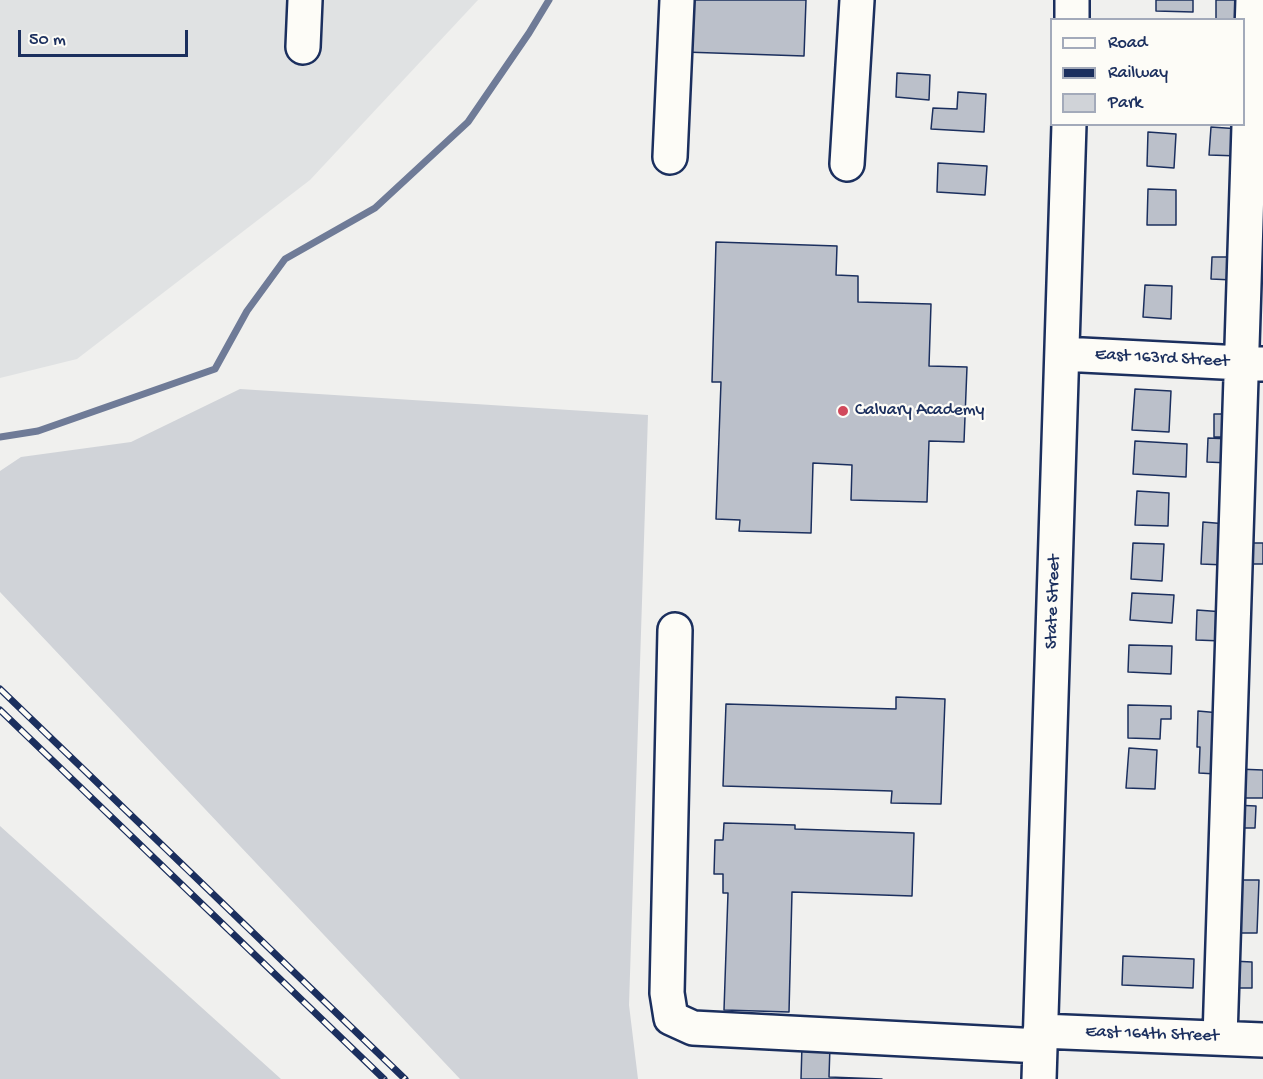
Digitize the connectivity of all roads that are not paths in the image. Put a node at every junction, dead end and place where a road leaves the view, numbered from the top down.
1 (305, 0) edge
2 (677, 0) edge
3 (857, 0) edge
4 (1072, 0) edge
5 (1253, 0) edge
6 (1072, 18) edge
7 (303, 47) dead end
8 (1068, 126) edge
9 (670, 157) dead end
10 (847, 164) dead end
11 (1062, 354) junction
12 (1252, 364) edge
13 (675, 630) dead end
14 (1040, 1038) junction
15 (1220, 1038) junction
16 (1263, 1040) edge
17 (1039, 1079) edge

1 - 7 street
2 - 9 street
3 - 10 street
4 - 6 street
5 - 12 street
8 - 11 street, State Street
11 - 12 street, East 163rd Street
11 - 14 street, State Street
12 - 15 street
13 - 14 street, East 164th Street
14 - 15 street, East 164th Street
14 - 17 street, State Street
15 - 16 street, East 164th Street

